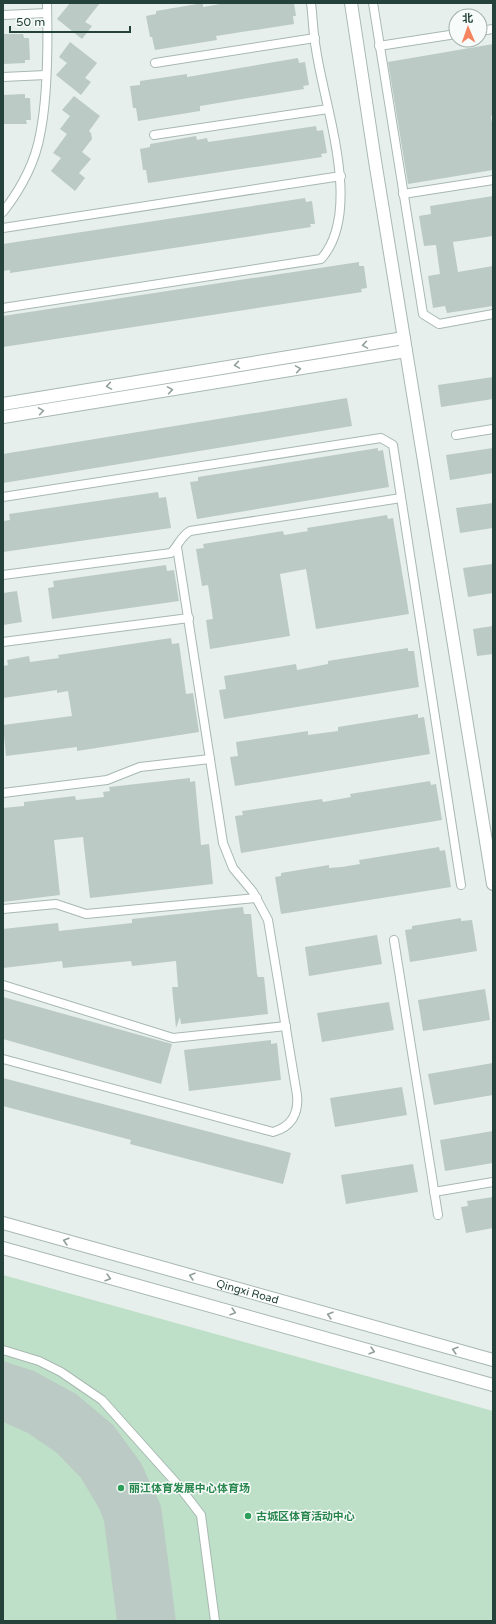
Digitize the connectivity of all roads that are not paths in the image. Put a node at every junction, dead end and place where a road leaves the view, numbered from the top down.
1 (47, 3) edge
2 (311, 3) edge
3 (351, 3) edge
4 (373, 3) edge
5 (47, 13) junction
6 (3, 15) edge
7 (448, 35) edge
8 (315, 38) junction
9 (379, 46) junction
10 (155, 63) dead end
11 (46, 75) junction
12 (3, 77) edge
13 (328, 109) junction
14 (154, 135) dead end
15 (341, 176) junction
16 (493, 180) edge
17 (403, 194) junction
18 (3, 212) edge
19 (3, 228) edge
20 (3, 308) edge
21 (493, 314) edge
22 (404, 338) junction
23 (406, 351) junction
24 (3, 404) edge
25 (3, 417) edge
26 (493, 429) edge
27 (456, 435) dead end
28 (3, 497) edge
29 (401, 498) junction
30 (177, 547) junction
31 (3, 575) edge
32 (188, 618) junction
33 (3, 642) edge
34 (210, 759) junction
35 (3, 793) edge
36 (493, 884) edge
37 (461, 885) dead end
38 (257, 898) junction
39 (3, 909) edge
40 (394, 940) dead end
41 (3, 985) edge
42 (286, 1026) junction
43 (3, 1059) edge
44 (493, 1182) edge
45 (434, 1192) junction
46 (438, 1215) dead end
47 (3, 1223) edge
48 (3, 1248) edge
49 (3, 1350) edge
50 (493, 1360) edge
51 (493, 1385) edge
52 (215, 1621) edge

1 - 5 lane
2 - 8 lane
3 - 22 street
4 - 9 lane
5 - 6 lane
5 - 11 lane
7 - 9 lane
8 - 10 lane
8 - 13 lane
9 - 17 lane
11 - 12 lane
11 - 18 lane
13 - 14 lane
13 - 15 lane
15 - 19 lane
15 - 20 lane
16 - 17 lane
17 - 21 lane
22 - 23 street
22 -> 24 street
25 -> 23 street
23 - 36 street
26 - 27 lane
28 - 29 lane
29 - 30 lane
29 - 37 lane
30 - 31 lane
30 - 32 lane
32 - 33 lane
32 - 34 lane
34 - 35 lane
34 - 38 lane
38 - 39 lane
38 - 42 lane
40 - 45 lane
41 - 42 lane
42 - 43 lane
44 - 45 lane
45 - 46 lane
50 -> 47 street, Qingxi Road
48 -> 51 street
49 - 52 lane

